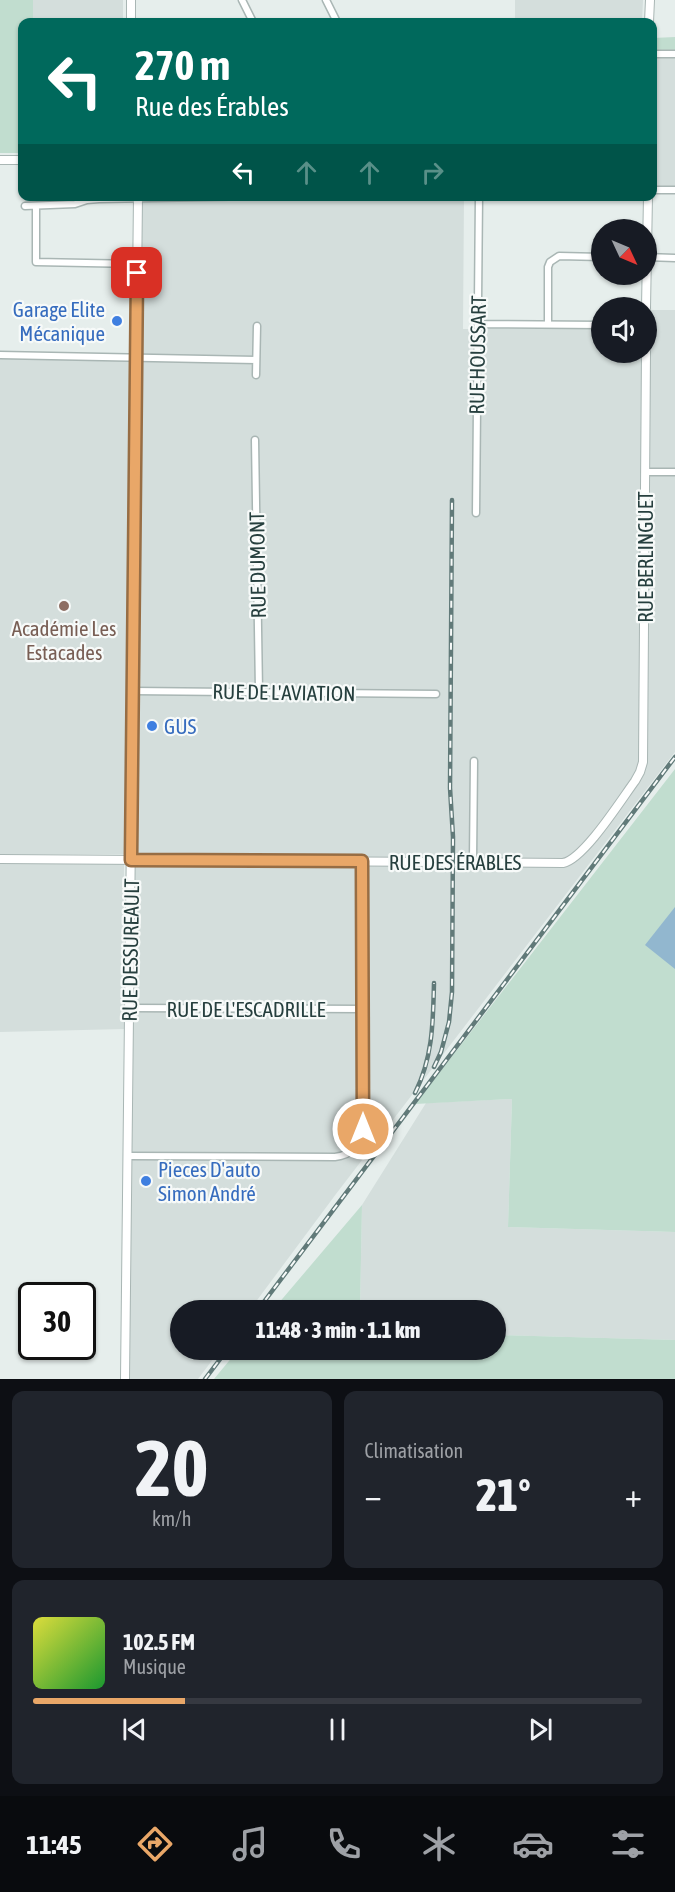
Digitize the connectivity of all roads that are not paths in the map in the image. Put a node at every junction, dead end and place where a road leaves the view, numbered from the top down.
1 (131, 0) edge
2 (242, 0) edge
3 (326, 0) edge
4 (650, 0) edge
5 (131, 18) edge
6 (251, 18) edge
7 (335, 18) edge
8 (650, 18) edge
9 (657, 54) edge
10 (675, 54) edge
11 (0, 160) edge
12 (18, 160) edge
13 (657, 190) edge
14 (675, 190) edge
15 (79, 201) edge
16 (138, 201) edge
17 (479, 201) edge
18 (648, 201) edge
19 (25, 206) dead end
20 (36, 206) junction
21 (648, 219) edge
22 (591, 257) edge
23 (657, 258) edge
24 (675, 258) edge
25 (137, 264) junction
26 (478, 324) junction
27 (548, 324) junction
28 (591, 324) edge
29 (257, 326) dead end
30 (0, 355) edge
31 (136, 357) junction
32 (256, 360) junction
33 (646, 363) edge
34 (256, 375) dead end
35 (255, 440) dead end
36 (645, 471) junction
37 (675, 472) edge
38 (476, 513) dead end
39 (133, 691) junction
40 (259, 691) junction
41 (436, 694) dead end
42 (474, 760) dead end
43 (643, 762) joint
44 (0, 859) edge
45 (131, 860) junction
46 (362, 861) junction
47 (473, 861) junction
48 (129, 1008) junction
49 (363, 1009) junction
50 (128, 1156) junction
51 (125, 1379) edge

1 - 5 street
2 - 6 street
3 - 7 street
4 - 8 street
9 - 10 street
11 - 12 street
13 - 14 street
15 - 20 street
16 - 25 street, RUE DESSUREAULT
17 - 26 street, RUE HOUSSART
18 - 21 street
19 - 20 street
20 - 25 street
22 - 27 street
23 - 24 street
25 - 31 street, RUE DESSUREAULT
26 - 27 street
26 - 38 street, RUE HOUSSART
27 - 28 street
29 - 32 street
30 - 31 street
31 - 32 street
31 - 39 street, RUE DESSUREAULT
32 - 34 street
33 - 36 street, RUE BERLINGUET
35 - 40 street, RUE DUMONT
36 - 37 street
36 - 43 street, RUE BERLINGUET
39 - 40 street, RUE DE L'AVIATION
39 - 45 street, RUE DESSUREAULT
40 - 41 street, RUE DE L'AVIATION
42 - 47 street
43 - 47 street, RUE DES ÉRABLES
44 - 45 street, RUE DES ÉRABLES
45 - 46 street, RUE DES ÉRABLES
45 - 48 street, RUE DESSUREAULT
46 - 47 street, RUE DES ÉRABLES
46 - 49 street
48 - 49 street, RUE DE L'ESCADRILLE
48 - 50 street, RUE DESSUREAULT
49 - 50 street
50 - 51 street, RUE DESSUREAULT

